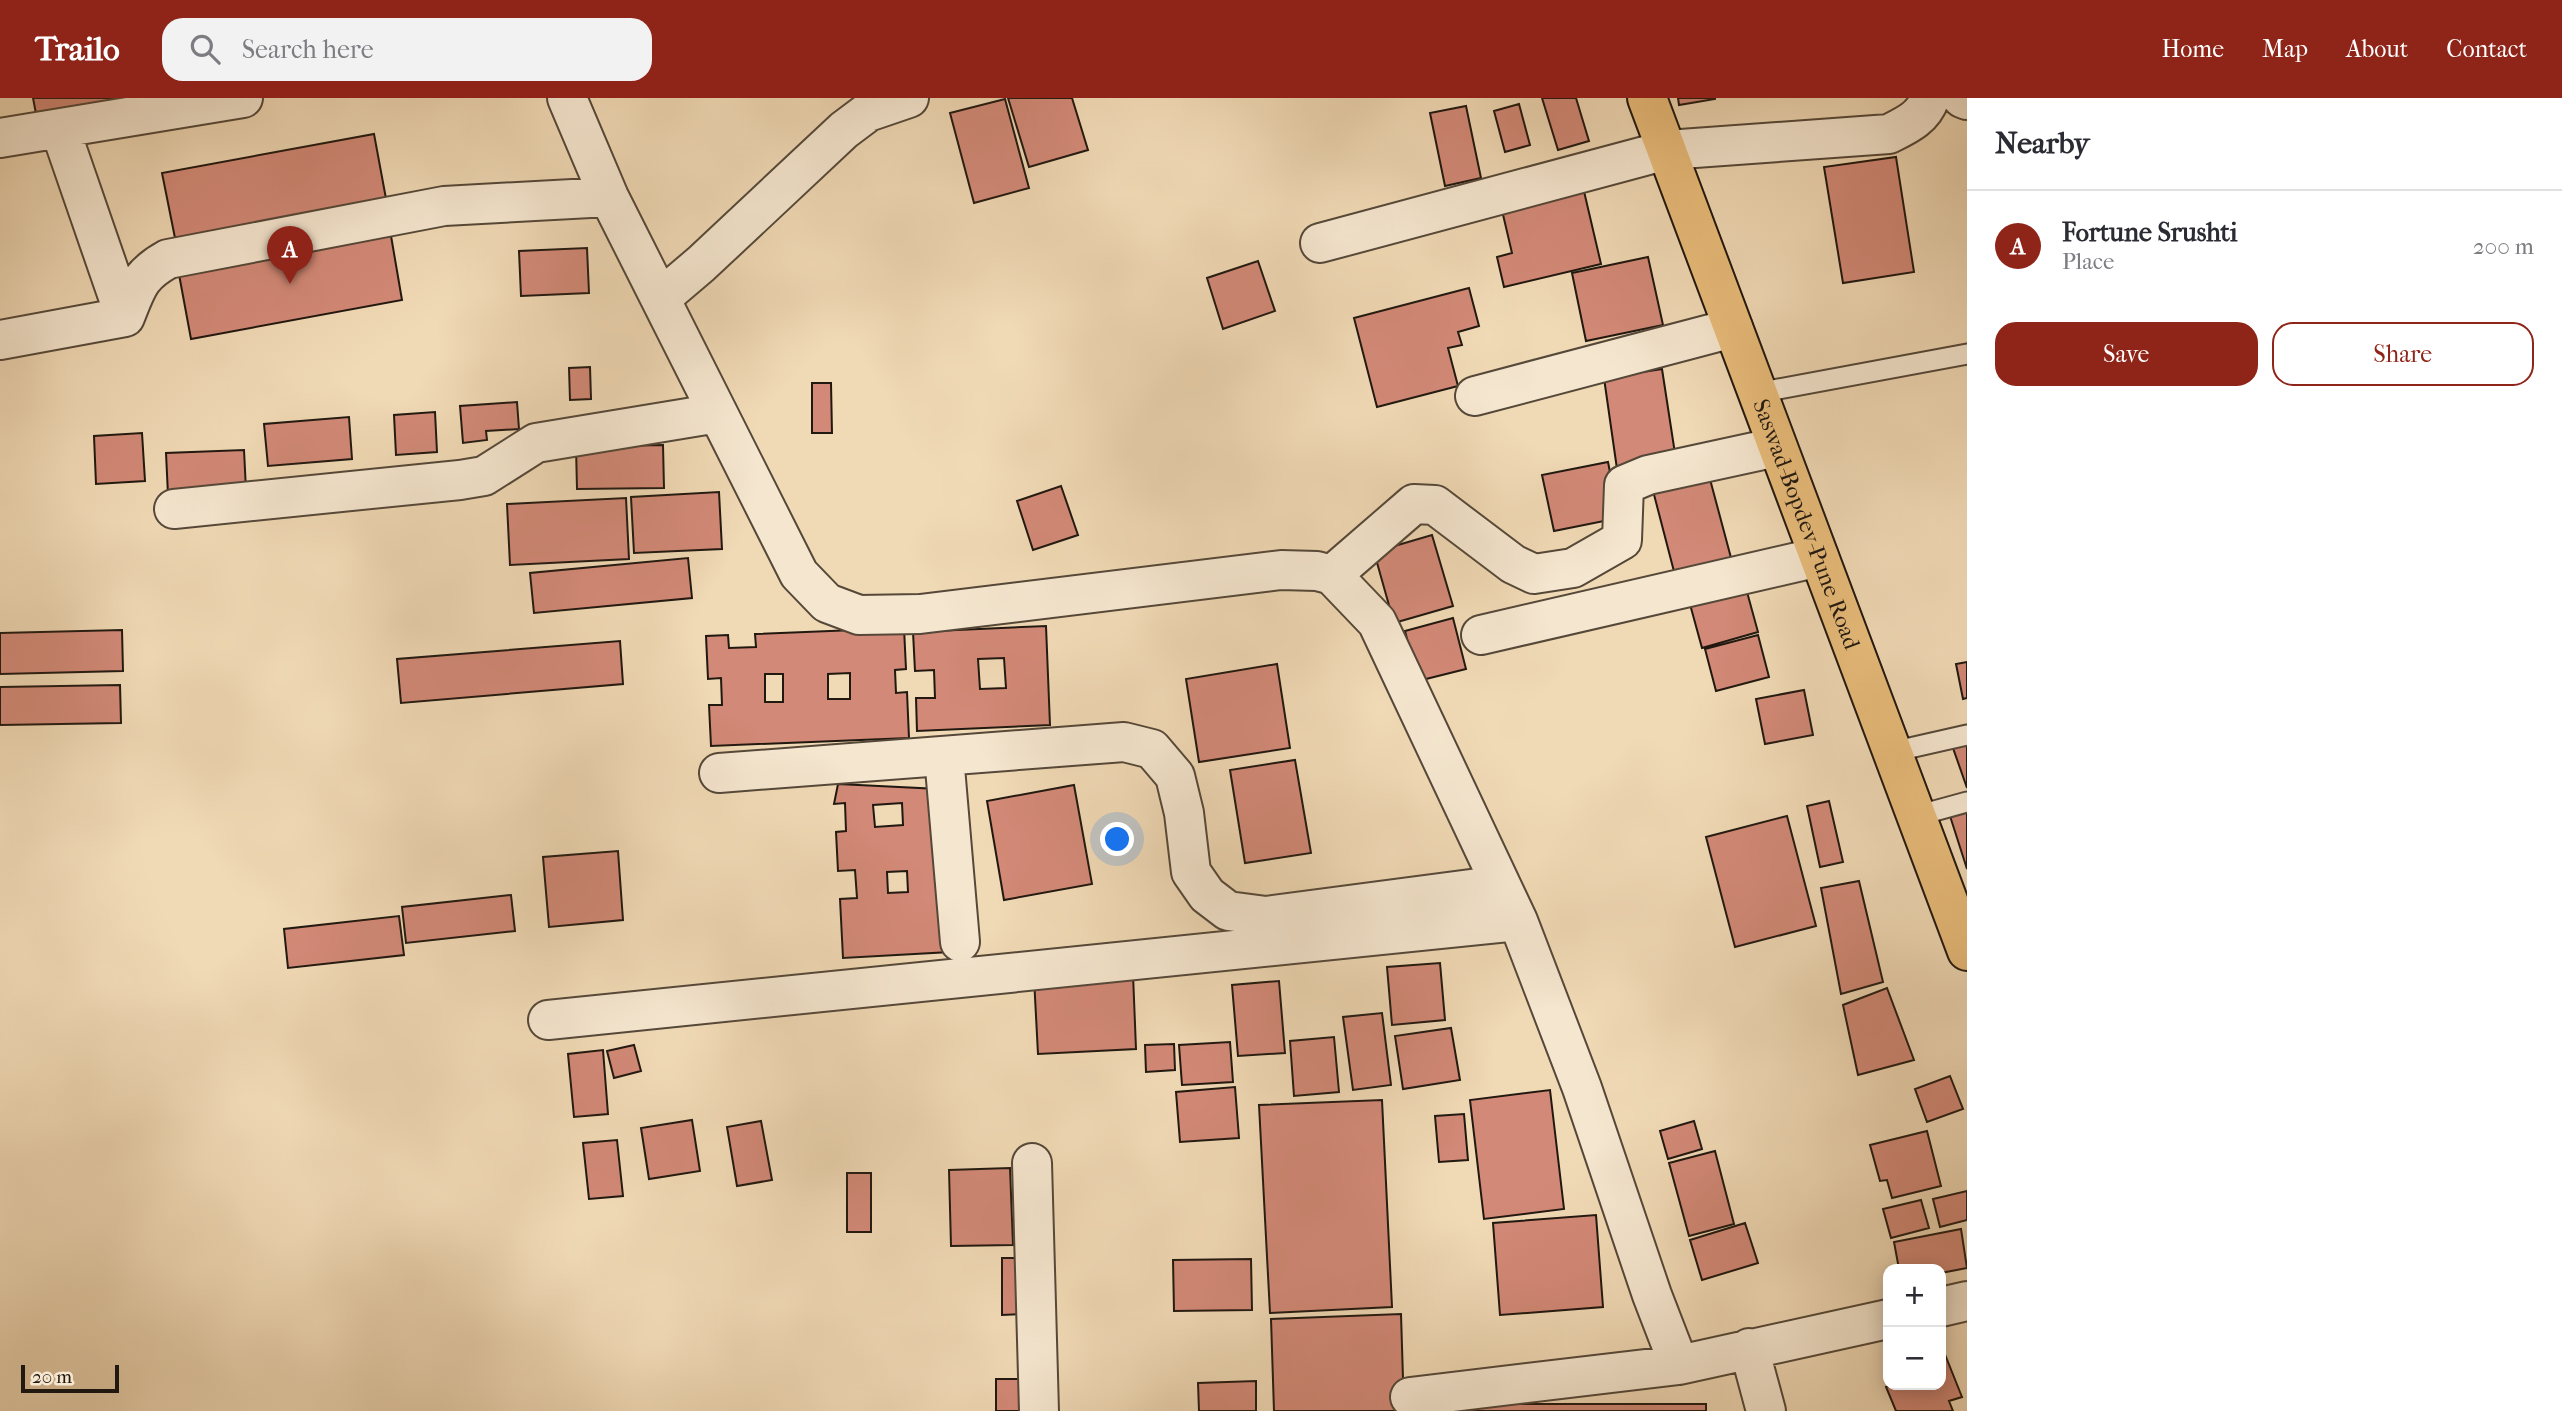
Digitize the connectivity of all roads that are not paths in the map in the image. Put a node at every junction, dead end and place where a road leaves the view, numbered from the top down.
1 (243, 98) edge
2 (567, 98) edge
3 (909, 98) edge
4 (1647, 98) edge
5 (1930, 98) edge
6 (60, 129) junction
7 (0, 138) edge
8 (1667, 150) junction
9 (609, 197) junction
10 (1320, 243) dead end
11 (661, 298) junction
12 (125, 317) junction
13 (1733, 328) junction
14 (0, 340) edge
15 (1967, 354) edge
16 (1757, 393) junction
17 (1475, 396) dead end
18 (718, 413) junction
19 (1777, 447) junction
20 (174, 509) dead end
21 (1819, 557) junction
22 (1332, 575) junction
23 (1481, 635) dead end
24 (1967, 735) edge
25 (1892, 752) junction
26 (944, 756) junction
27 (719, 773) dead end
28 (1967, 802) edge
29 (1916, 816) junction
30 (1501, 885) junction
31 (1518, 921) junction
32 (960, 942) dead end
33 (1967, 951) edge
34 (548, 1020) dead end
35 (1032, 1163) dead end
36 (1967, 1301) edge
37 (1946, 1306) edge
38 (1883, 1320) edge
39 (1749, 1348) junction
40 (1679, 1365) junction
41 (1410, 1396) dead end
42 (1039, 1411) edge
43 (1766, 1411) edge

1 - 6 street
2 - 9 street
3 - 11 street
4 - 8 main road, Saswad-Bopdev-Pune Road
5 - 8 street
6 - 7 street
6 - 12 street
8 - 10 street
8 - 13 main road, Saswad-Bopdev-Pune Road
9 - 11 street
9 - 12 street
11 - 18 street
12 - 14 street
13 - 16 main road, Saswad-Bopdev-Pune Road
13 - 17 street
15 - 16 lane
16 - 19 main road, Saswad-Bopdev-Pune Road
18 - 20 street
18 - 22 street
19 - 21 main road, Saswad-Bopdev-Pune Road
19 - 22 street
21 - 23 street
21 - 25 main road, Saswad-Bopdev-Pune Road
22 - 30 street
24 - 25 lane
25 - 29 main road, Saswad-Bopdev-Pune Road
26 - 27 street
26 - 30 street
26 - 32 street
28 - 29 lane
29 - 33 main road, Saswad-Bopdev-Pune Road
30 - 31 street
31 - 34 street
31 - 40 street
35 - 42 street
36 - 37 street
38 - 39 street
39 - 40 street
39 - 43 street
40 - 41 street

